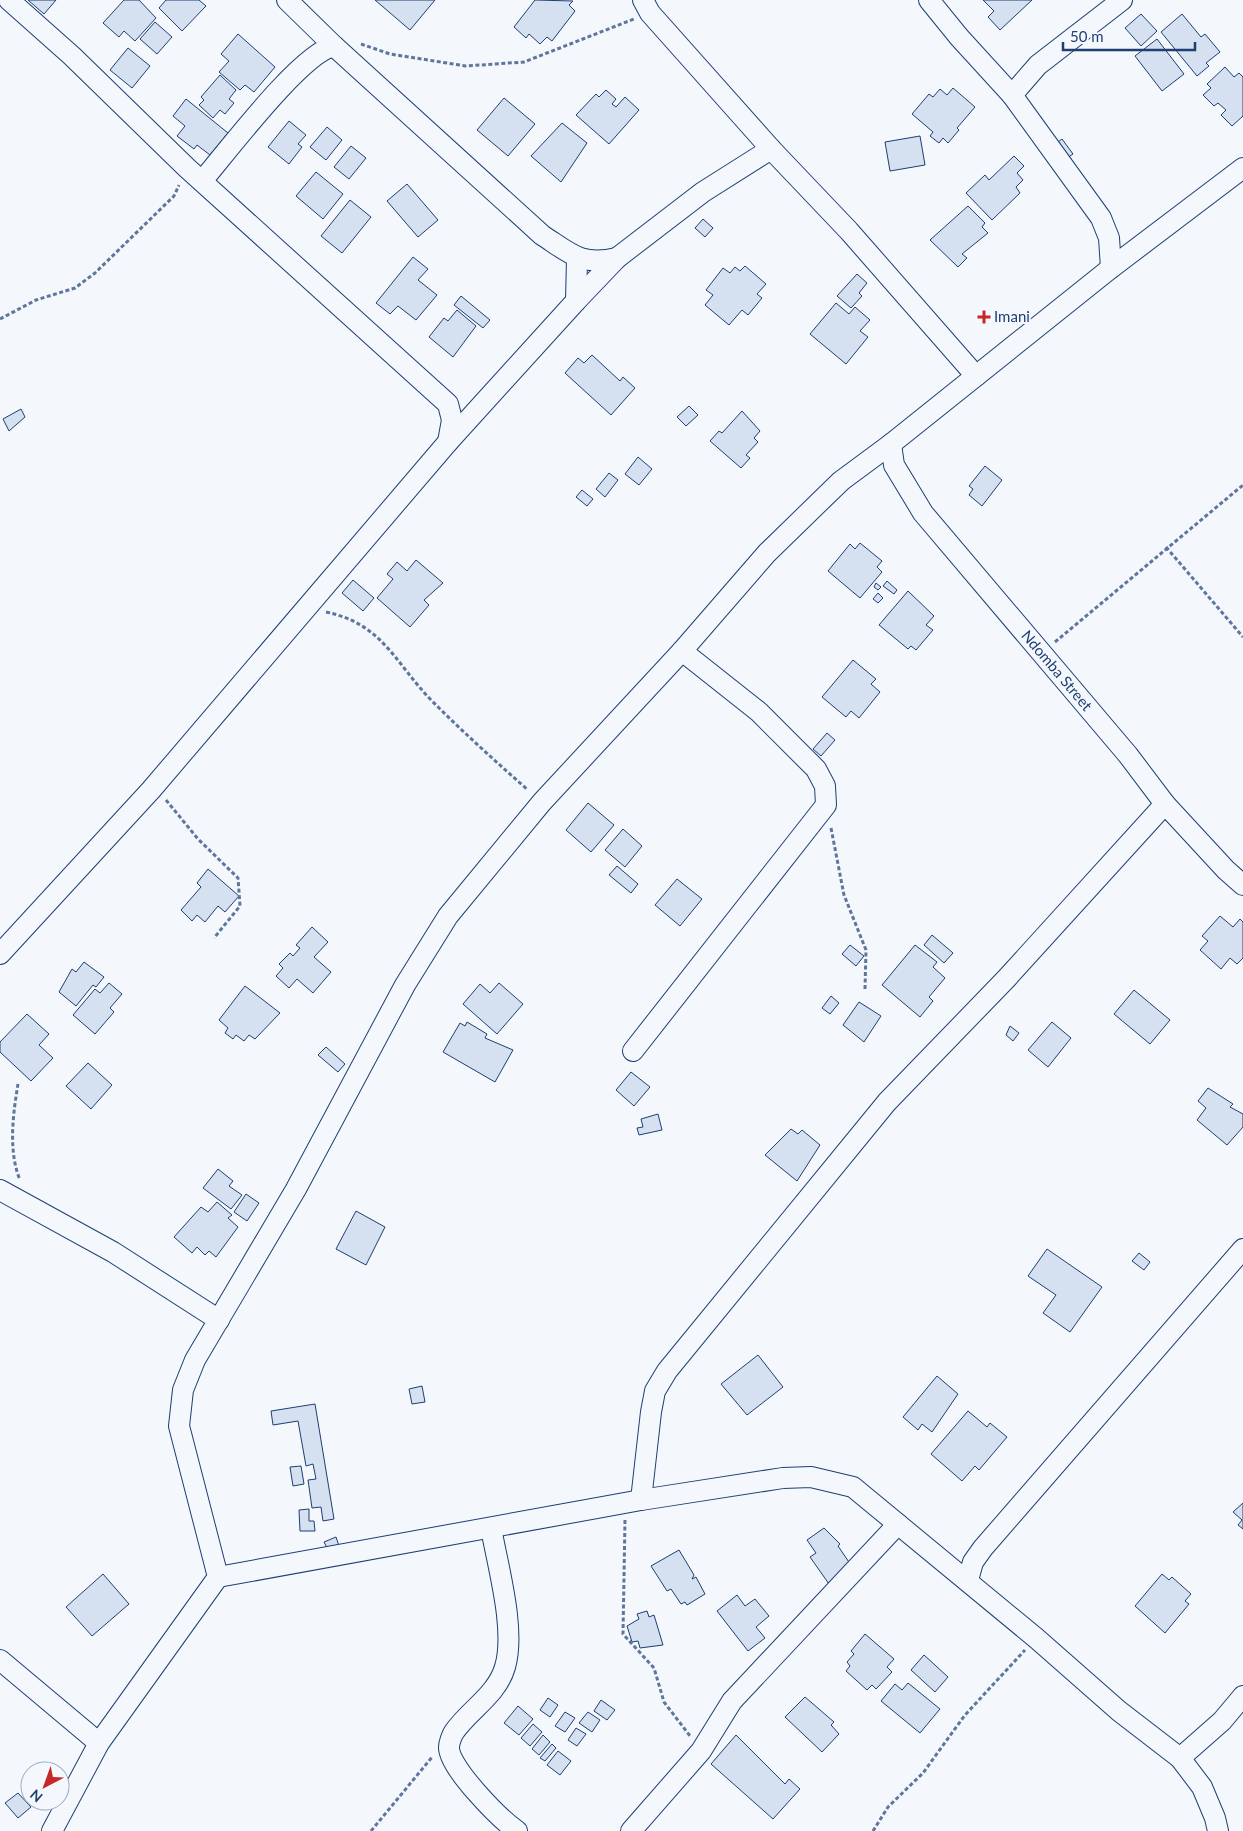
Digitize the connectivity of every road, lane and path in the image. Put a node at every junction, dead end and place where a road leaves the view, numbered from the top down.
1 (9, 0) edge
2 (288, 0) edge
3 (929, 0) edge
4 (1122, 0) edge
5 (647, 6) edge
6 (335, 46) junction
7 (1012, 95) junction
8 (771, 149) junction
9 (1243, 168) edge
10 (195, 175) junction
11 (617, 258) junction
12 (577, 259) junction
13 (1111, 268) junction
14 (576, 301) junction
15 (0, 319) edge
16 (976, 376) junction
17 (448, 404) junction
18 (479, 407) junction
19 (448, 442) junction
20 (891, 444) junction
21 (1243, 485) edge
22 (1166, 547) junction
23 (306, 608) junction
24 (1243, 637) edge
25 (682, 651) junction
26 (1041, 654) junction
27 (151, 790) junction
28 (542, 802) junction
29 (1165, 804) junction
30 (826, 805) junction
31 (1243, 885) edge
32 (214, 938) dead end
33 (1, 952) edge
34 (865, 989) dead end
35 (632, 1051) dead end
36 (18, 1084) dead end
37 (0, 1190) edge
38 (31, 1206) junction
39 (1243, 1249) edge
40 (219, 1320) junction
41 (632, 1502) junction
42 (898, 1524) junction
43 (491, 1528) junction
44 (218, 1577) junction
45 (968, 1580) junction
46 (1036, 1638) junction
47 (0, 1660) edge
48 (1243, 1696) edge
49 (454, 1733) junction
50 (98, 1743) junction
51 (701, 1751) junction
52 (1180, 1758) junction
53 (52, 1831) edge
54 (371, 1831) edge
55 (517, 1831) edge
56 (631, 1831) edge
57 (873, 1831) edge
58 (1218, 1831) edge

1 - 10 street
2 - 6 street
3 - 7 street
4 - 7 street
5 - 6 path
5 - 8 street
6 - 10 street
6 - 12 street
7 - 13 street
8 - 11 street
8 - 16 street
9 - 13 street
10 - 15 path
10 - 17 street
11 - 12 street
11 - 14 street
12 - 14 street
13 - 16 street
14 - 18 street
16 - 20 street
17 - 18 street
17 - 19 street
18 - 19 street
19 - 23 street
20 - 25 street
20 - 26 street, Ndomba Street
21 - 22 path
22 - 24 path
22 - 26 path
23 - 27 street
23 - 28 path
25 - 28 street
25 - 30 street
26 - 29 street, Ndomba Street
27 - 32 path
27 - 33 street
28 - 40 street
29 - 31 street, Ndomba Street
29 - 41 street
30 - 34 path
30 - 35 street
36 - 38 path
37 - 38 street
38 - 40 street
39 - 45 street
40 - 44 street
41 - 42 street
41 - 43 street
41 - 51 path
42 - 45 street
42 - 51 street
43 - 44 street
43 - 49 street
44 - 50 street
45 - 46 street
46 - 52 street
46 - 57 path
47 - 50 street
48 - 52 street
49 - 54 path
49 - 55 street
50 - 53 street
51 - 56 street
52 - 58 street

